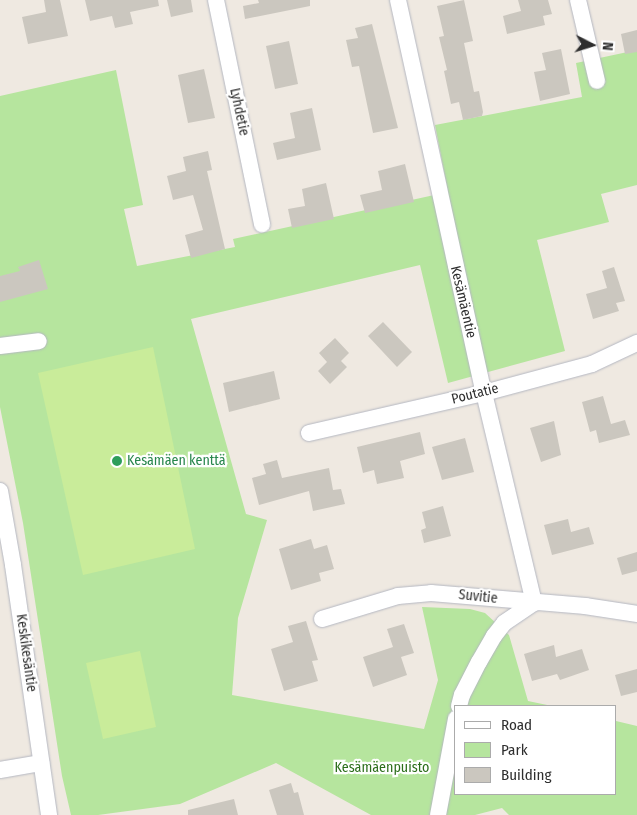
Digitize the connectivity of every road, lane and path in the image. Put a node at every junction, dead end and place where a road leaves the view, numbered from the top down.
1 (216, 0) edge
2 (398, 0) edge
3 (578, 0) edge
4 (597, 81) dead end
5 (262, 224) dead end
6 (39, 341) dead end
7 (637, 343) edge
8 (0, 346) edge
9 (484, 392) junction
10 (309, 433) dead end
11 (0, 491) edge
12 (534, 602) junction
13 (637, 614) edge
14 (322, 619) dead end
15 (459, 705) edge
16 (454, 730) edge
17 (41, 763) junction
18 (0, 770) edge
19 (49, 815) edge
20 (438, 815) edge

1 - 5 street, Lyhdetie
2 - 9 street, Kesämäentie
3 - 4 street
6 - 8 street
7 - 9 street, Poutatie
9 - 10 street, Poutatie
9 - 12 street, Kesämäentie
11 - 17 street, Keskikesäntie
12 - 13 street, Suvitie
12 - 14 street, Suvitie
12 - 15 street
16 - 20 street
17 - 18 street
17 - 19 street, Keskikesäntie

